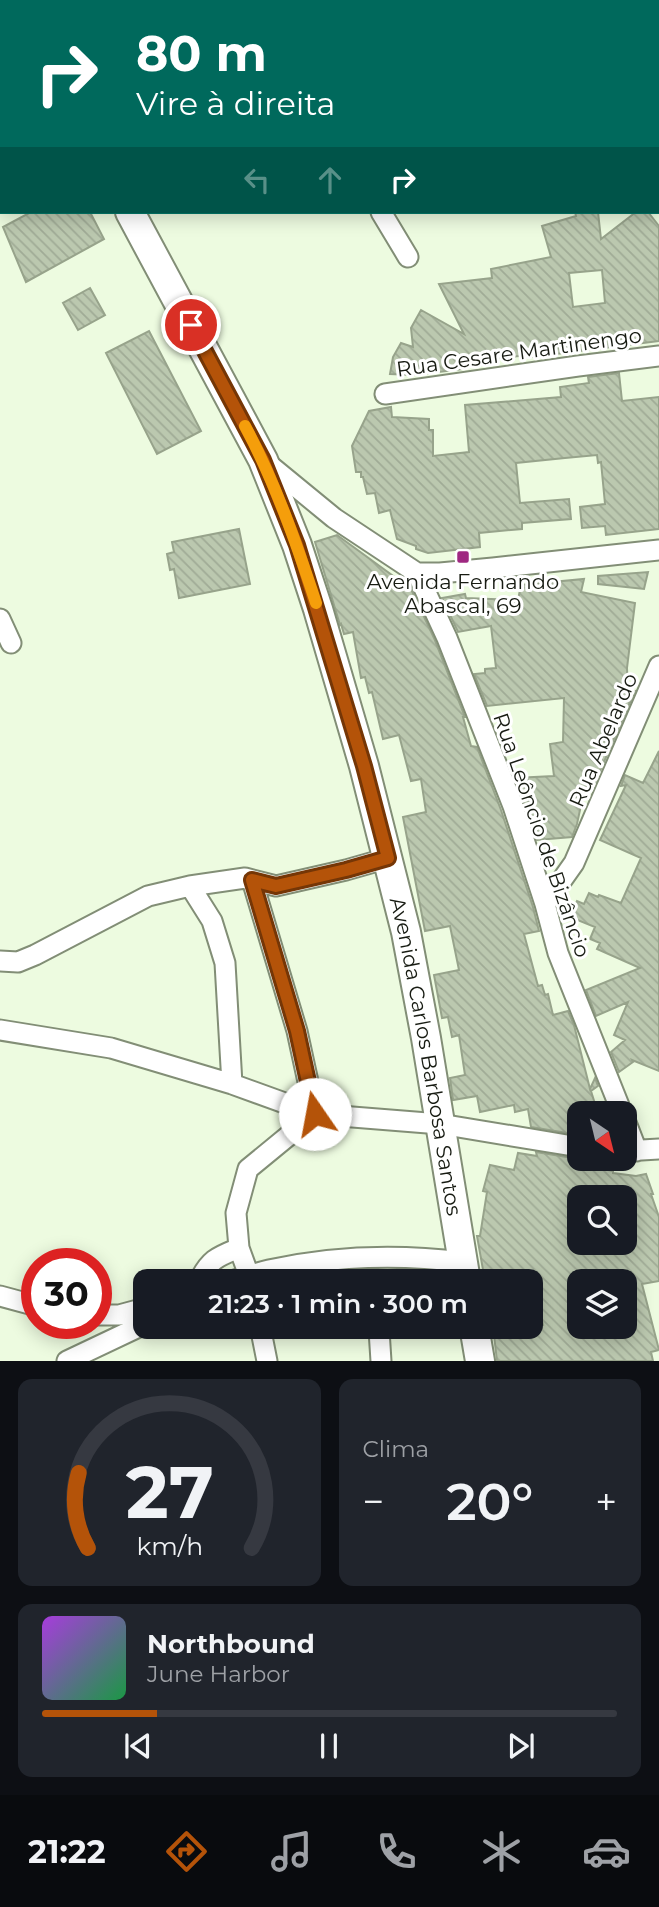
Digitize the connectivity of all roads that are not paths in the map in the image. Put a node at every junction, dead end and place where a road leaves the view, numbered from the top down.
1 (132, 214) edge
2 (382, 214) edge
3 (408, 257) dead end
4 (659, 356) edge
5 (385, 394) dead end
6 (288, 492) junction
7 (659, 550) edge
8 (417, 573) junction
9 (0, 619) edge
10 (11, 643) dead end
11 (659, 666) edge
12 (388, 858) junction
13 (252, 880) junction
14 (190, 886) junction
15 (545, 904) junction
16 (0, 961) edge
17 (0, 1030) edge
18 (232, 1084) junction
19 (617, 1101) edge
20 (315, 1114) junction
21 (440, 1124) junction
22 (567, 1145) edge
23 (659, 1149) edge
24 (637, 1151) edge
25 (239, 1248) junction
26 (205, 1269) edge
27 (242, 1269) edge
28 (278, 1269) edge
29 (447, 1269) edge
30 (457, 1269) edge
31 (0, 1296) edge
32 (21, 1302) edge
33 (133, 1311) edge
34 (112, 1315) edge
35 (133, 1330) edge
36 (263, 1339) edge
37 (380, 1339) edge
38 (476, 1339) edge
39 (67, 1361) edge
40 (267, 1361) edge
41 (382, 1361) edge
42 (480, 1361) edge

1 - 6 main road, Avenida Carlos Barbosa Santos
2 - 3 street
4 - 5 street, Rua Cesare Martinengo
6 - 8 street
6 - 12 main road, Avenida Carlos Barbosa Santos
7 - 8 street
8 - 15 street, Rua Leôncio de Bizâncio
9 - 10 street
11 - 15 street, Rua Abelardo
12 - 13 street
12 - 21 main road, Avenida Carlos Barbosa Santos
13 - 14 street
13 - 20 street
14 - 16 street
14 - 18 street
15 - 19 street, Rua Leôncio de Bizâncio
17 - 18 street
18 - 20 street
20 - 21 street
20 - 25 street
21 - 22 street
21 - 30 main road, Avenida Carlos Barbosa Santos
23 - 24 street
25 - 26 street
25 - 27 street
28 - 29 street
31 - 32 street
33 - 34 street
35 - 39 street
36 - 40 street
37 - 41 street
38 - 42 main road

